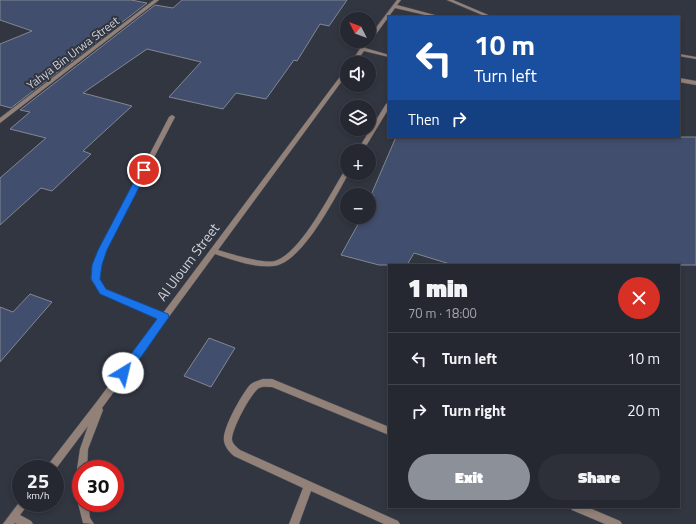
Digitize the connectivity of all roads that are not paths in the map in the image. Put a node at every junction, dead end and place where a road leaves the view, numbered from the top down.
1 (157, 0) edge
2 (399, 0) edge
3 (449, 0) edge
4 (394, 6) junction
5 (436, 16) edge
6 (489, 16) edge
7 (376, 31) edge
8 (363, 49) joint
9 (680, 55) edge
10 (358, 56) edge
11 (388, 56) edge
12 (696, 58) edge
13 (340, 80) edge
14 (680, 80) edge
15 (696, 83) edge
16 (388, 106) edge
17 (172, 116) dead end
18 (0, 121) edge
19 (364, 144) edge
20 (341, 180) edge
21 (213, 251) junction
22 (164, 317) junction
23 (101, 403) junction
24 (388, 431) edge
25 (57, 460) edge
26 (83, 460) edge
27 (309, 485) junction
28 (577, 508) edge
29 (17, 512) edge
30 (85, 512) edge
31 (10, 520) edge
32 (28, 524) edge
33 (89, 524) edge
34 (294, 524) edge
35 (396, 524) edge
36 (617, 524) edge

1 - 18 street, Yahya Bin Urwa Street
2 - 4 street
3 - 6 street
4 - 5 street
4 - 7 street
8 - 10 street
8 - 11 street
9 - 12 street
13 - 21 street, Al Uloum Street
14 - 15 street
16 - 19 street
17 - 22 street
20 - 21 street
21 - 22 street, Al Uloum Street
22 - 23 street, Al Uloum Street
23 - 25 street, Al Uloum Street
23 - 26 street
24 - 27 street
27 - 34 street
27 - 35 street
28 - 36 street
29 - 31 street
30 - 33 street
31 - 32 street

